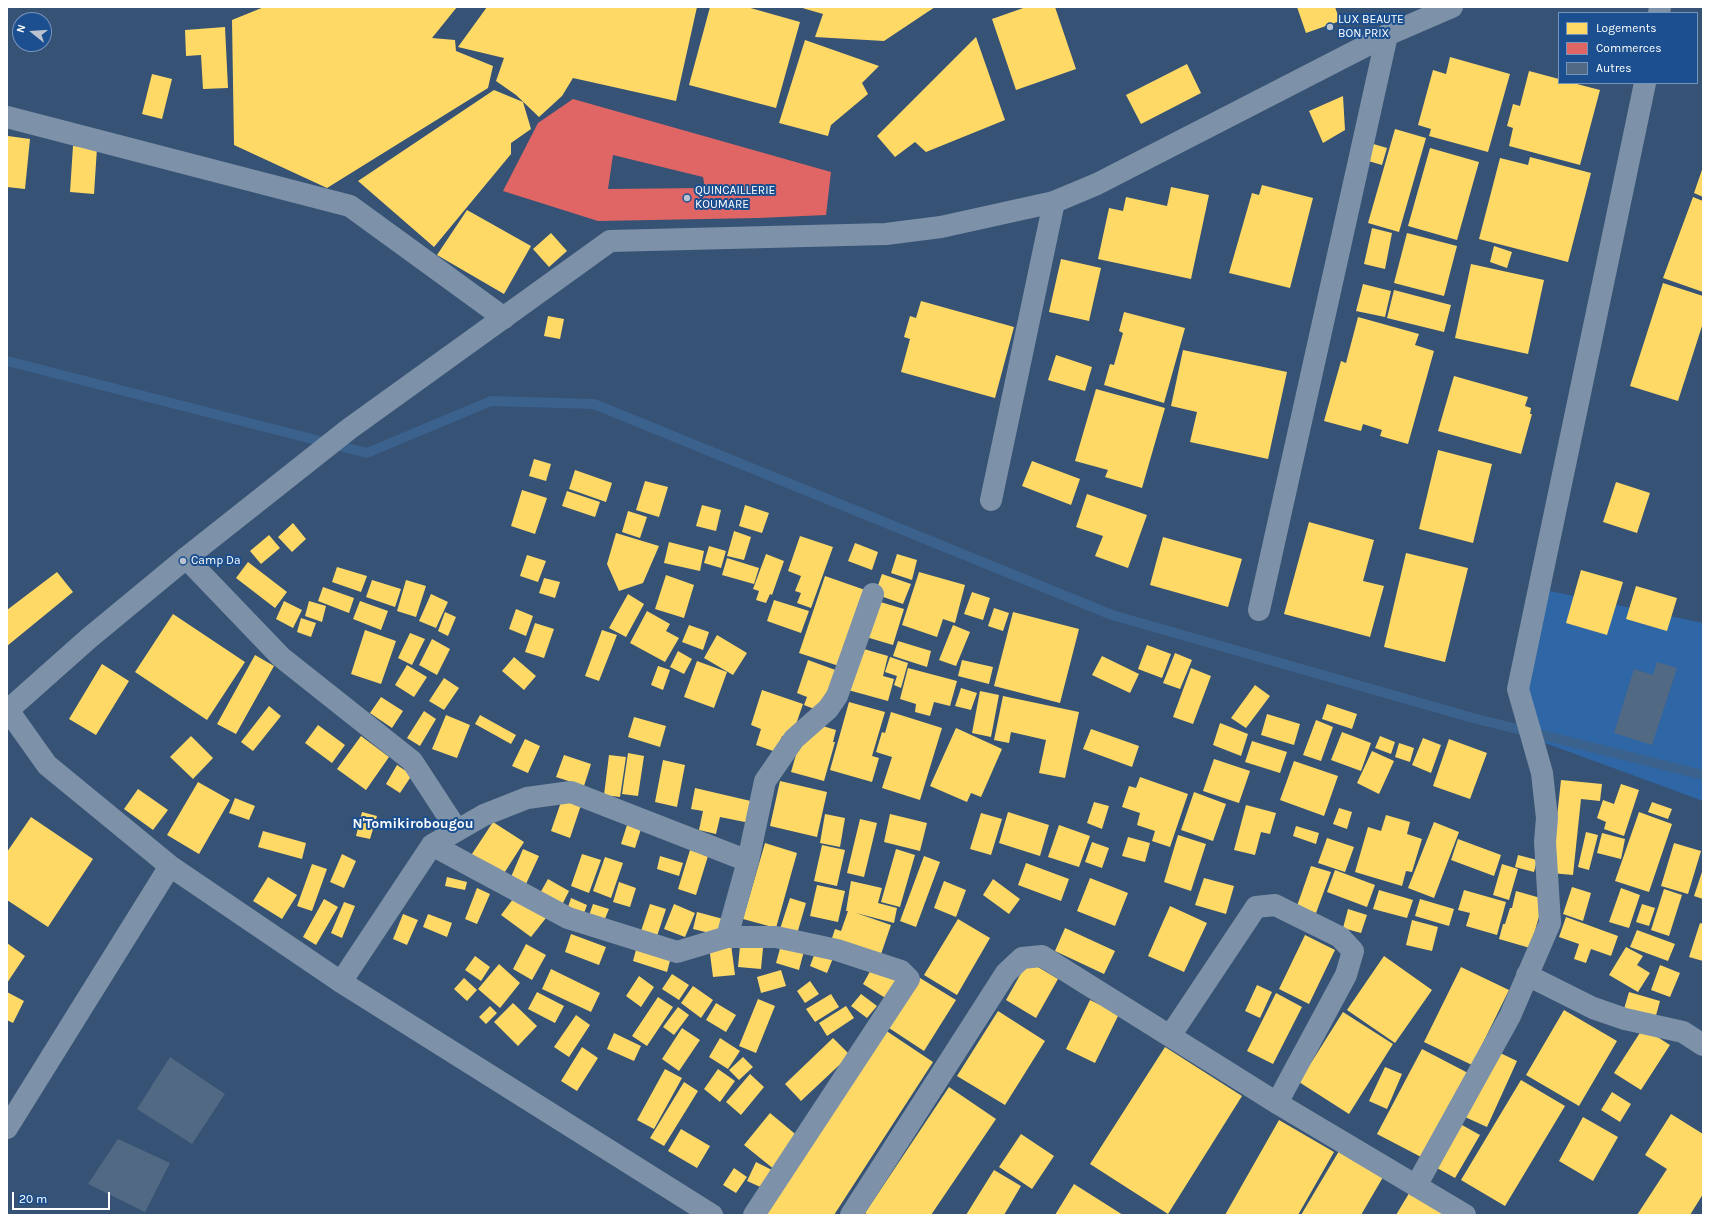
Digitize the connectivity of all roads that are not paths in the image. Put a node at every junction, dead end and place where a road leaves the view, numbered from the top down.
1 (1452, 7) edge
2 (1387, 35) junction
3 (1644, 84) edge
4 (7, 117) edge
5 (1054, 202) junction
6 (504, 318) junction
7 (991, 500) dead end
8 (186, 558) junction
9 (873, 594) dead end
10 (1259, 610) dead end
11 (8, 711) edge
12 (457, 830) junction
13 (432, 845) junction
14 (748, 861) junction
15 (170, 866) junction
16 (727, 937) junction
17 (1528, 975) junction
18 (341, 982) junction
19 (1170, 1036) junction
20 (1703, 1045) edge
21 (1277, 1103) junction
22 (7, 1128) edge
23 (1416, 1186) junction
24 (712, 1215) edge
25 (754, 1215) edge
26 (851, 1215) edge
27 (1465, 1215) edge

1 - 2 street
2 - 5 street
2 - 10 street
3 - 17 street
4 - 6 street
5 - 6 street
5 - 7 street
6 - 8 street
8 - 11 street
8 - 12 street
9 - 14 street
11 - 15 street
12 - 13 street
12 - 14 street
13 - 16 street
13 - 18 street
14 - 16 street
15 - 18 street
15 - 22 street
16 - 25 street
17 - 20 street
17 - 23 street
18 - 24 street
19 - 21 street
19 - 21 street
19 - 26 street
21 - 23 street
23 - 27 street

